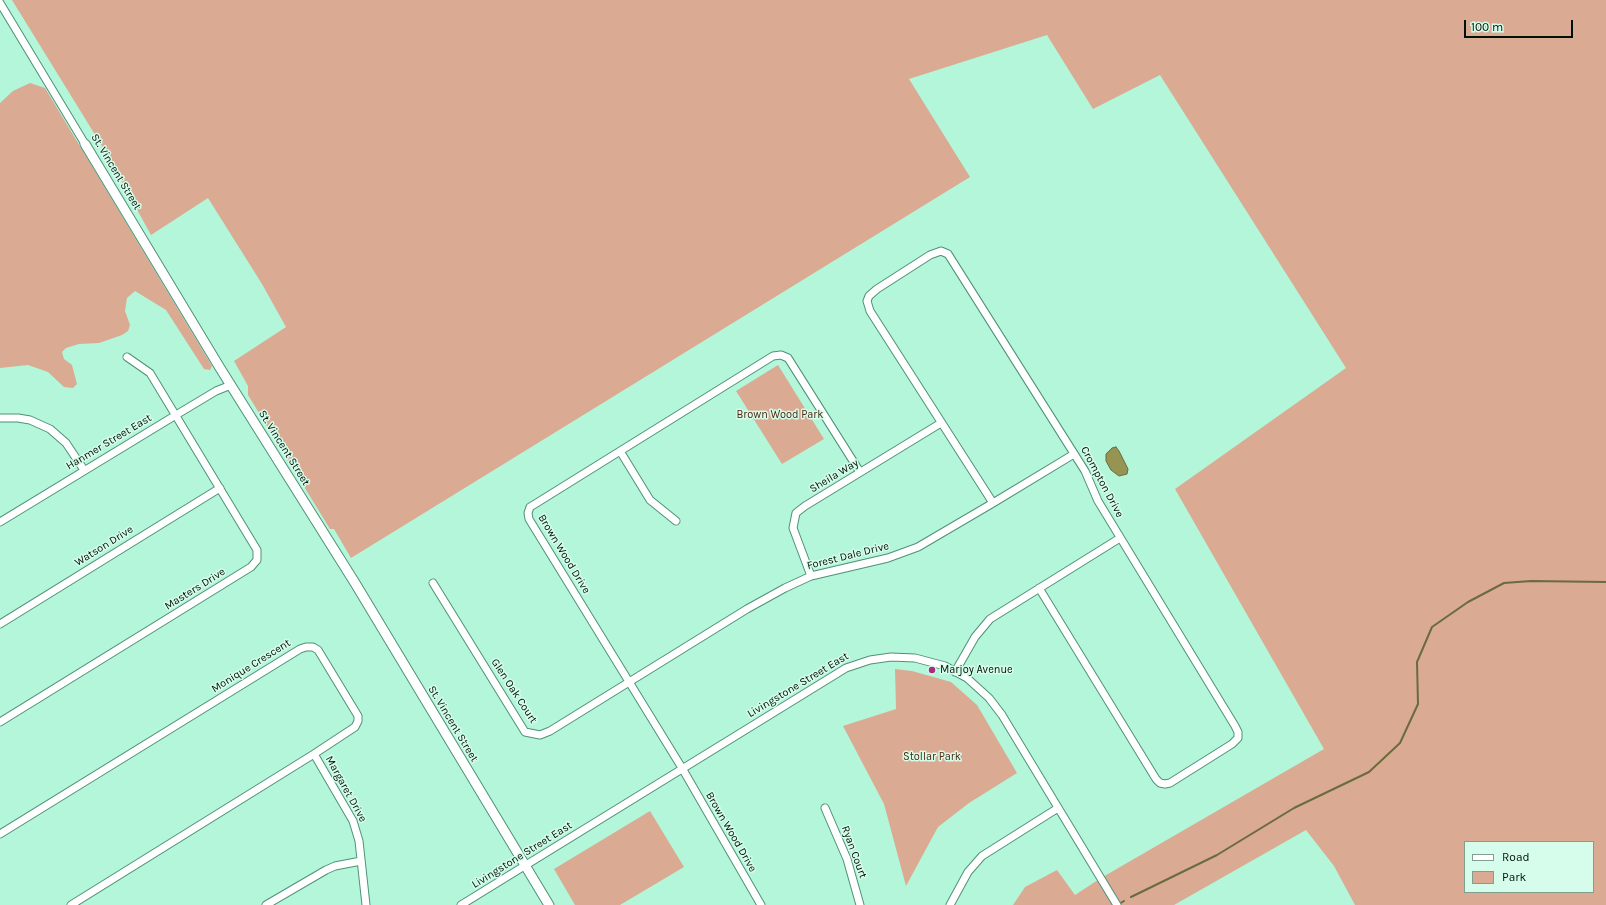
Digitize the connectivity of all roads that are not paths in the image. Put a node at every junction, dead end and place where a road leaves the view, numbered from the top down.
1 (0, 3) edge
2 (84, 144) joint
3 (128, 357) dead end
4 (231, 385) junction
5 (176, 415) junction
6 (0, 418) edge
7 (941, 423) junction
8 (620, 452) junction
9 (1074, 454) junction
10 (84, 470) junction
11 (860, 472) junction
12 (220, 488) junction
13 (993, 503) junction
14 (676, 521) dead end
15 (0, 522) edge
16 (1120, 538) junction
17 (811, 576) junction
18 (433, 582) dead end
19 (1040, 588) junction
20 (0, 624) edge
21 (955, 672) junction
22 (629, 682) junction
23 (0, 722) edge
24 (314, 754) junction
25 (682, 768) junction
26 (825, 808) dead end
27 (1058, 808) junction
28 (0, 834) edge
29 (361, 862) junction
30 (525, 866) junction
31 (71, 905) edge
32 (266, 905) edge
33 (366, 905) edge
34 (461, 905) edge
35 (549, 905) edge
36 (761, 905) edge
37 (860, 905) edge
38 (950, 905) edge
39 (1118, 905) edge

1 - 2 street, St. Vincent Street
2 - 4 main road, St. Vincent Street
3 - 5 street, Masters Drive
4 - 5 street, Hanmer Street East
4 - 30 main road, St. Vincent Street
5 - 10 street, Hanmer Street East
5 - 12 street, Masters Drive
6 - 10 street
7 - 9 street, Crompton Drive
7 - 11 street, Sheila Way
7 - 13 street, Crompton Drive
8 - 11 street, Brown Wood Drive
8 - 14 street
8 - 22 street, Brown Wood Drive
9 - 13 street, Forest Dale Drive
9 - 16 street, Crompton Drive
10 - 15 street, Hanmer Street East
11 - 17 street, Sheila Way
12 - 20 street, Watson Drive
12 - 23 street, Masters Drive
13 - 17 street, Forest Dale Drive
16 - 19 street
16 - 19 street, Crompton Drive
17 - 22 street, Forest Dale Drive
18 - 22 street, Glen Oak Court
19 - 21 street
21 - 25 street, Livingstone Street East
21 - 27 street, Livingstone Street East
22 - 25 street, Brown Wood Drive
24 - 28 street, Monique Crescent
24 - 29 street, Margaret Drive
24 - 31 street, Monique Crescent
25 - 30 street, Livingstone Street East
25 - 36 street, Brown Wood Drive
26 - 37 street, Ryan Court
27 - 38 street
27 - 39 street, Livingstone Street East
29 - 32 street
29 - 33 street, Margaret Drive
30 - 34 street, Livingstone Street East
30 - 35 main road, St. Vincent Street

